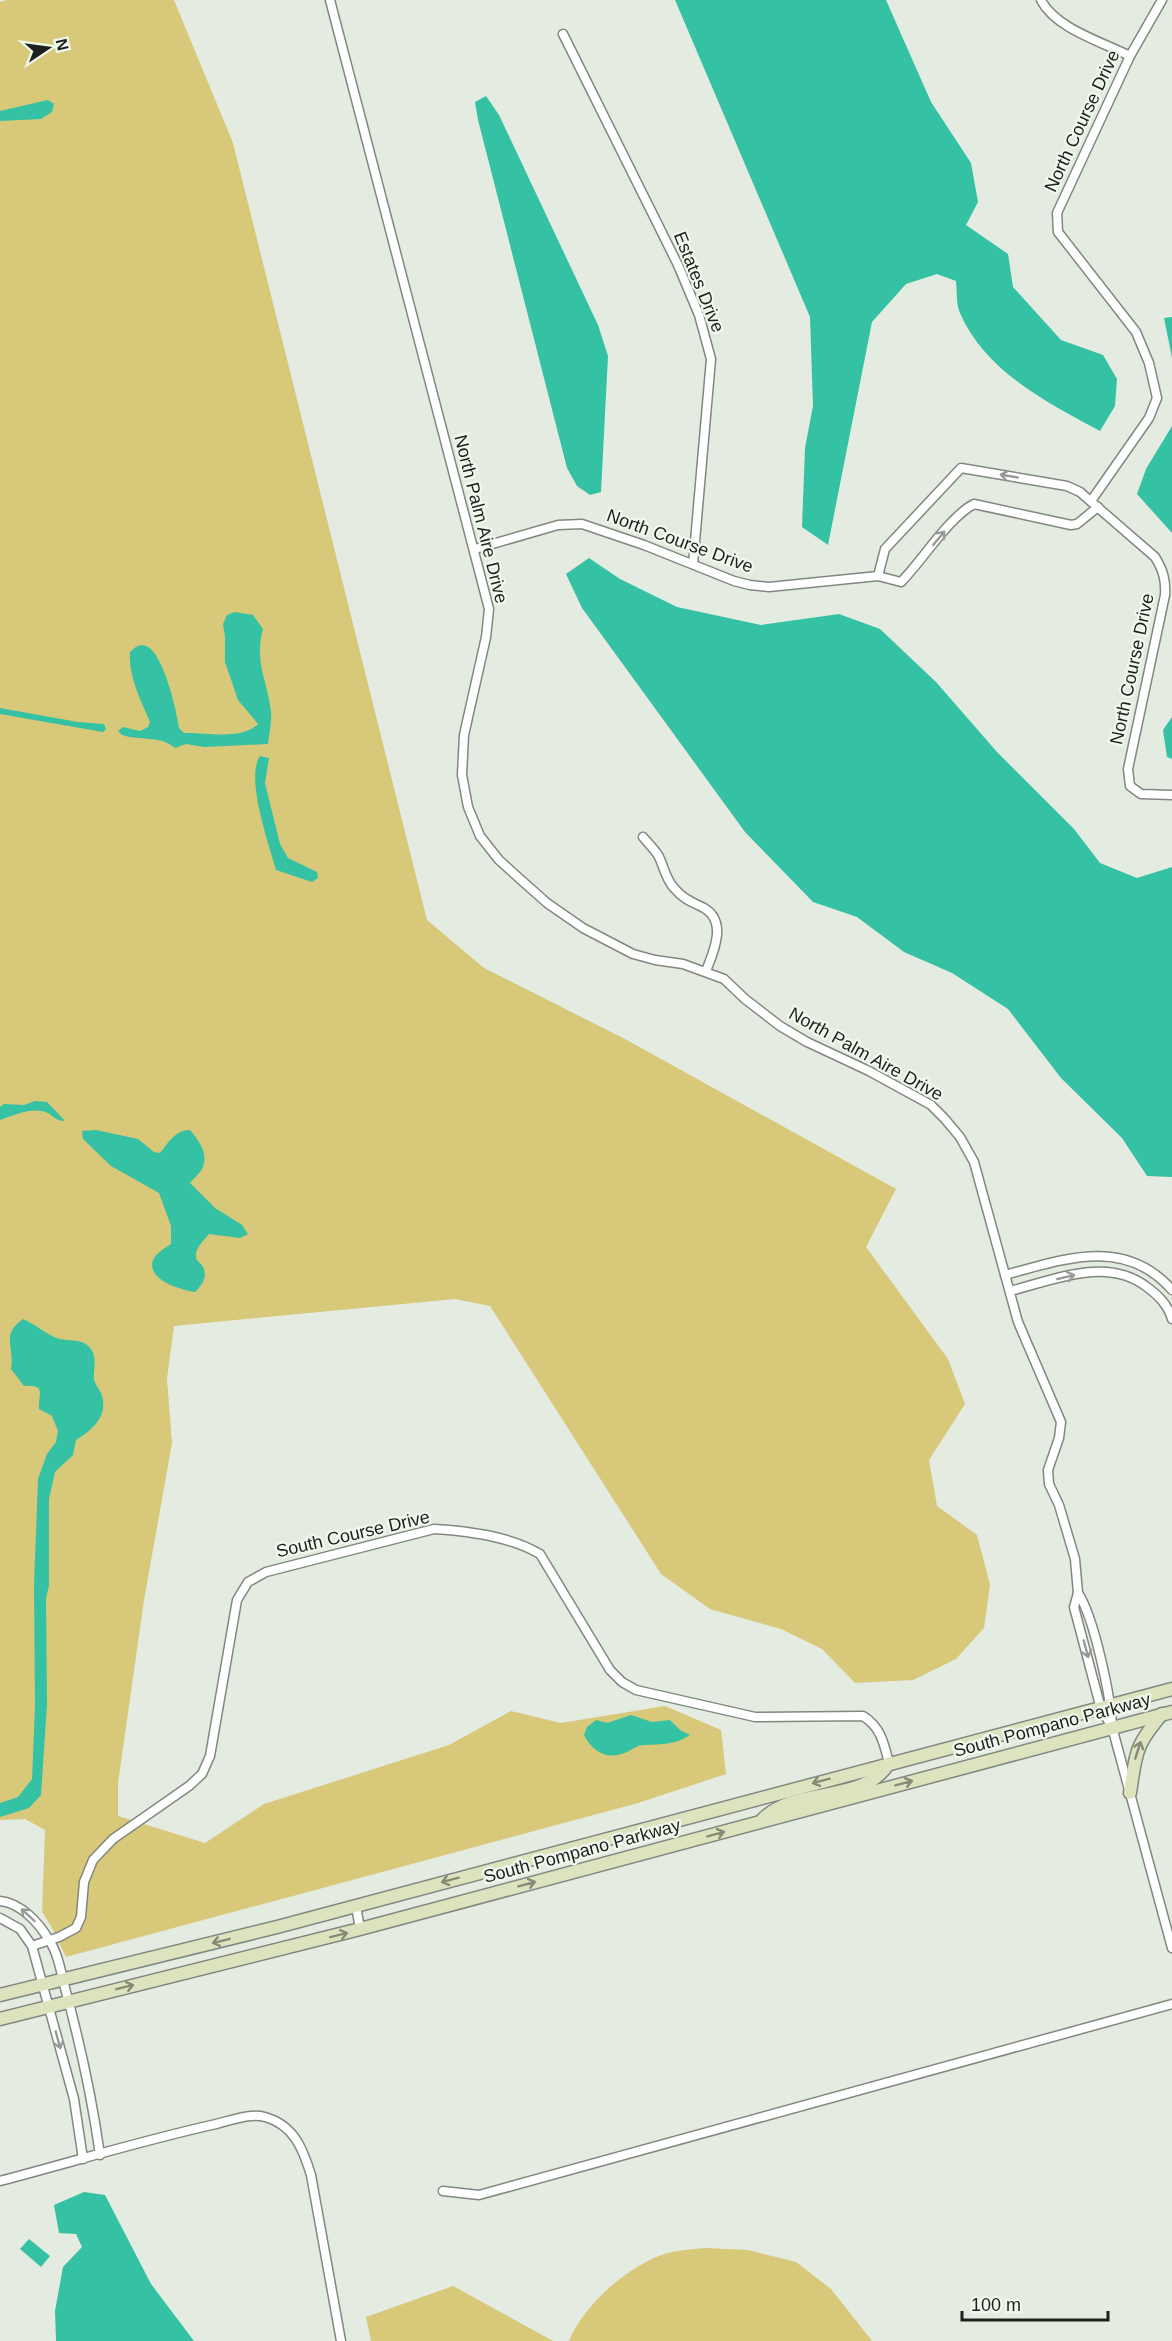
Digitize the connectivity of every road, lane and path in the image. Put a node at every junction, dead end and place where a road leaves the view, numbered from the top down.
1 (330, 0) edge
2 (1041, 0) edge
3 (1162, 0) edge
4 (563, 34) dead end
5 (1130, 56) junction
6 (1095, 504) junction
7 (475, 549) junction
8 (693, 564) junction
9 (878, 576) junction
10 (1172, 795) edge
11 (643, 837) dead end
12 (706, 971) junction
13 (1005, 1275) junction
14 (1172, 1290) edge
15 (1010, 1291) junction
16 (1172, 1319) edge
17 (1172, 1689) edge
18 (1106, 1707) junction
19 (1167, 1713) edge
20 (1112, 1727) junction
21 (889, 1763) junction
22 (1130, 1793) junction
23 (759, 1823) junction
24 (0, 1901) edge
25 (356, 1906) junction
26 (0, 1918) edge
27 (360, 1929) junction
28 (50, 1940) junction
29 (32, 1946) junction
30 (1172, 1948) edge
31 (63, 1979) junction
32 (43, 1983) junction
33 (0, 1995) edge
34 (69, 2001) junction
35 (1172, 2004) edge
36 (49, 2005) junction
37 (0, 2019) edge
38 (100, 2155) junction
39 (83, 2159) junction
40 (0, 2181) edge
41 (442, 2191) dead end
42 (341, 2341) edge

1 - 7 street, North Palm Aire Drive
2 - 5 street
3 - 5 street, North Course Drive
4 - 8 street, Estates Drive
5 - 6 street, North Course Drive
9 -> 6 street, North Course Drive
6 -> 9 street, North Course Drive
6 - 10 street, North Course Drive
7 - 8 street, North Course Drive
7 - 12 street, North Palm Aire Drive
8 - 9 street, North Course Drive
11 - 12 street
12 - 13 street, North Palm Aire Drive
13 - 14 street
13 - 15 street, North Palm Aire Drive
15 -> 16 street
15 - 18 street, North Palm Aire Drive
17 - 18 main road, South Pompano Parkway
18 - 20 street, North Palm Aire Drive
18 - 21 main road, South Pompano Parkway
19 - 20 main road, South Pompano Parkway
22 -> 19 main road
20 - 22 street, North Palm Aire Drive
23 -> 20 main road, South Pompano Parkway
21 - 23 main road
21 -> 25 main road, South Pompano Parkway
21 - 28 street, South Course Drive
22 - 30 street, North Palm Aire Drive
27 -> 23 main road, South Pompano Parkway
28 -> 24 street
25 - 27 street
25 -> 31 main road, South Pompano Parkway
26 - 29 street
34 -> 27 main road, South Pompano Parkway
28 - 29 street, South Course Drive
28 - 31 street
29 - 32 street
31 - 32 main road, South Pompano Parkway
31 - 34 street
32 - 33 main road, South Pompano Parkway
32 - 36 street
34 - 36 main road, South Pompano Parkway
34 - 38 street
35 - 41 street
36 - 37 main road, South Pompano Parkway
36 -> 39 street
38 - 39 street
38 - 42 street
39 - 40 street

